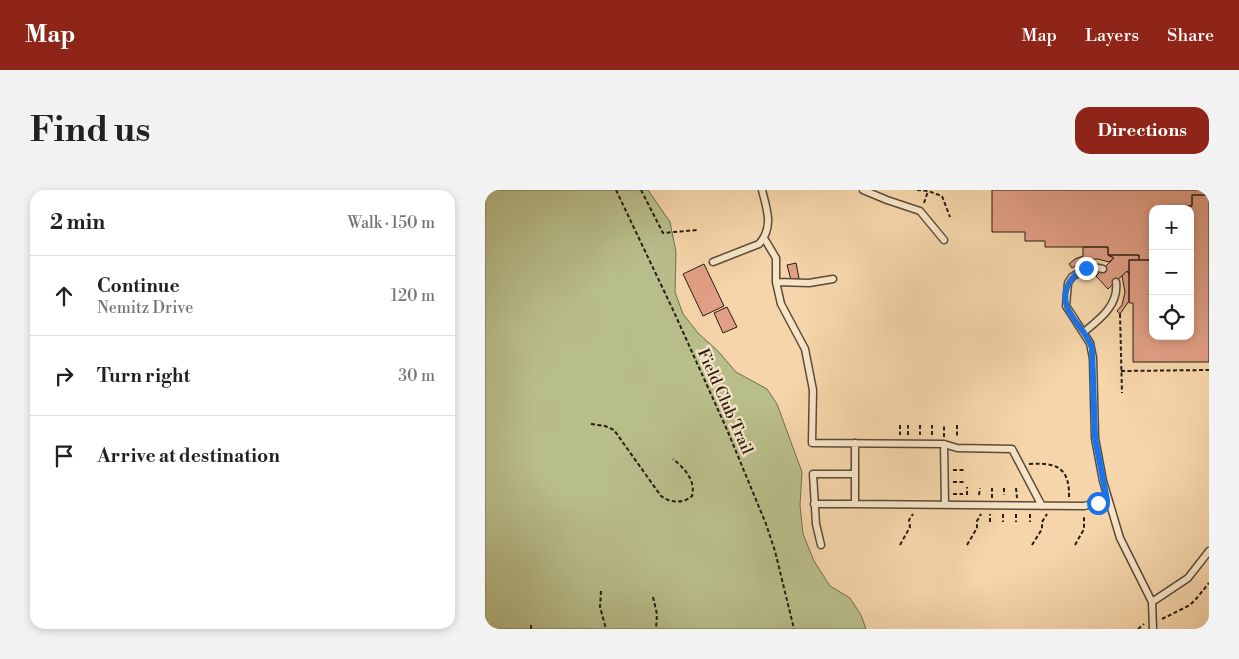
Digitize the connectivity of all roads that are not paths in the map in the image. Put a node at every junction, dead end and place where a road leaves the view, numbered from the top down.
1 (762, 190) edge
2 (863, 190) edge
3 (764, 238) junction
4 (944, 240) dead end
5 (713, 262) dead end
6 (1103, 269) dead end
7 (833, 279) dead end
8 (776, 282) junction
9 (1116, 282) dead end
10 (1084, 332) junction
11 (855, 443) junction
12 (944, 444) junction
13 (855, 474) junction
14 (1107, 500) junction
15 (814, 504) junction
16 (855, 504) junction
17 (945, 505) junction
18 (1042, 506) junction
19 (821, 545) dead end
20 (1209, 552) edge
21 (1152, 602) junction
22 (1153, 629) edge

1 - 3 lane
2 - 4 lane
3 - 5 lane
3 - 8 lane
6 - 10 lane
7 - 8 lane
8 - 11 lane
9 - 10 lane
10 - 14 lane
11 - 12 lane
11 - 13 lane
12 - 17 lane
12 - 18 lane
13 - 15 lane
13 - 16 lane
14 - 18 lane
14 - 21 lane
15 - 16 lane
15 - 19 lane
16 - 17 lane
17 - 18 lane
20 - 21 lane
21 - 22 lane

